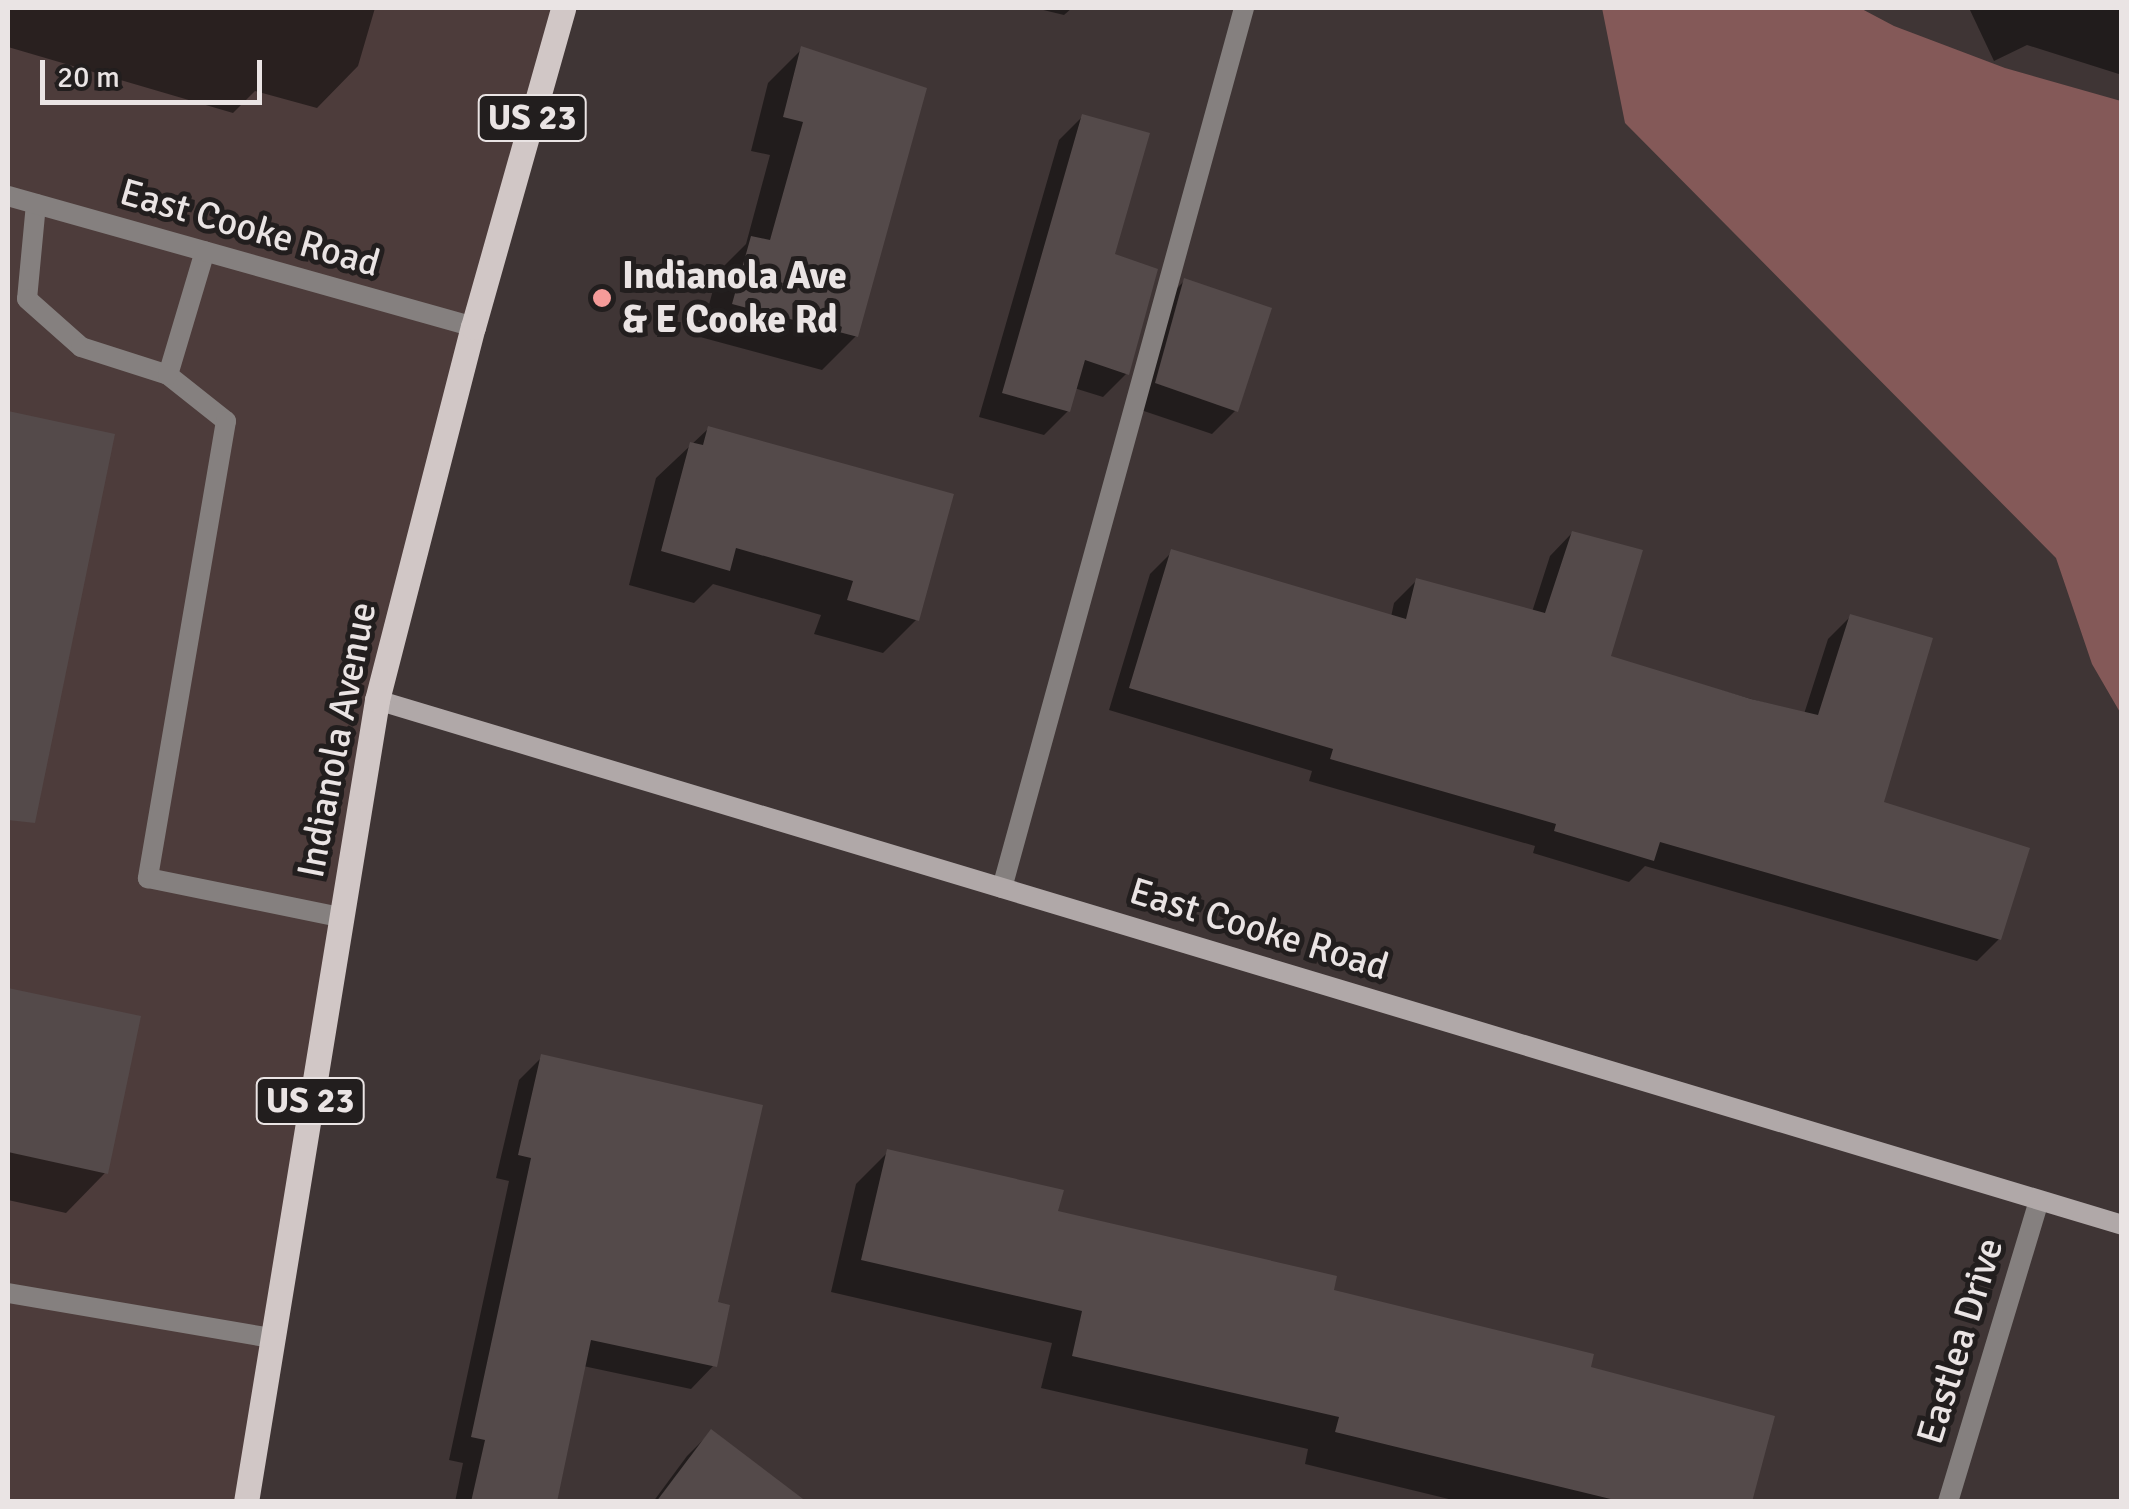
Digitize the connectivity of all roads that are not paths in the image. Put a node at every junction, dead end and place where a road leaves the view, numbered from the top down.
1 (564, 8) edge
2 (1244, 8) edge
3 (8, 196) edge
4 (36, 204) junction
5 (204, 251) junction
6 (474, 327) junction
7 (168, 375) junction
8 (376, 700) junction
9 (1002, 888) junction
10 (340, 917) junction
11 (2039, 1201) junction
12 (2122, 1225) edge
13 (8, 1292) edge
14 (272, 1338) junction
15 (246, 1502) edge
16 (1948, 1502) edge

1 - 6 main road, Indianola Avenue / US 23
2 - 9 street
3 - 4 street, East Cooke Road
4 - 5 street, East Cooke Road
4 - 7 street
5 - 6 street, East Cooke Road
5 - 7 street
6 - 8 main road, Indianola Avenue / US 23
7 - 10 street
8 - 9 main road, East Cooke Road
8 - 10 main road, Indianola Avenue / US 23
9 - 11 main road, East Cooke Road
10 - 14 main road, Indianola Avenue / US 23
11 - 12 main road, East Cooke Road
11 - 16 street, Eastlea Drive
13 - 14 street
14 - 15 main road, Indianola Avenue / US 23

